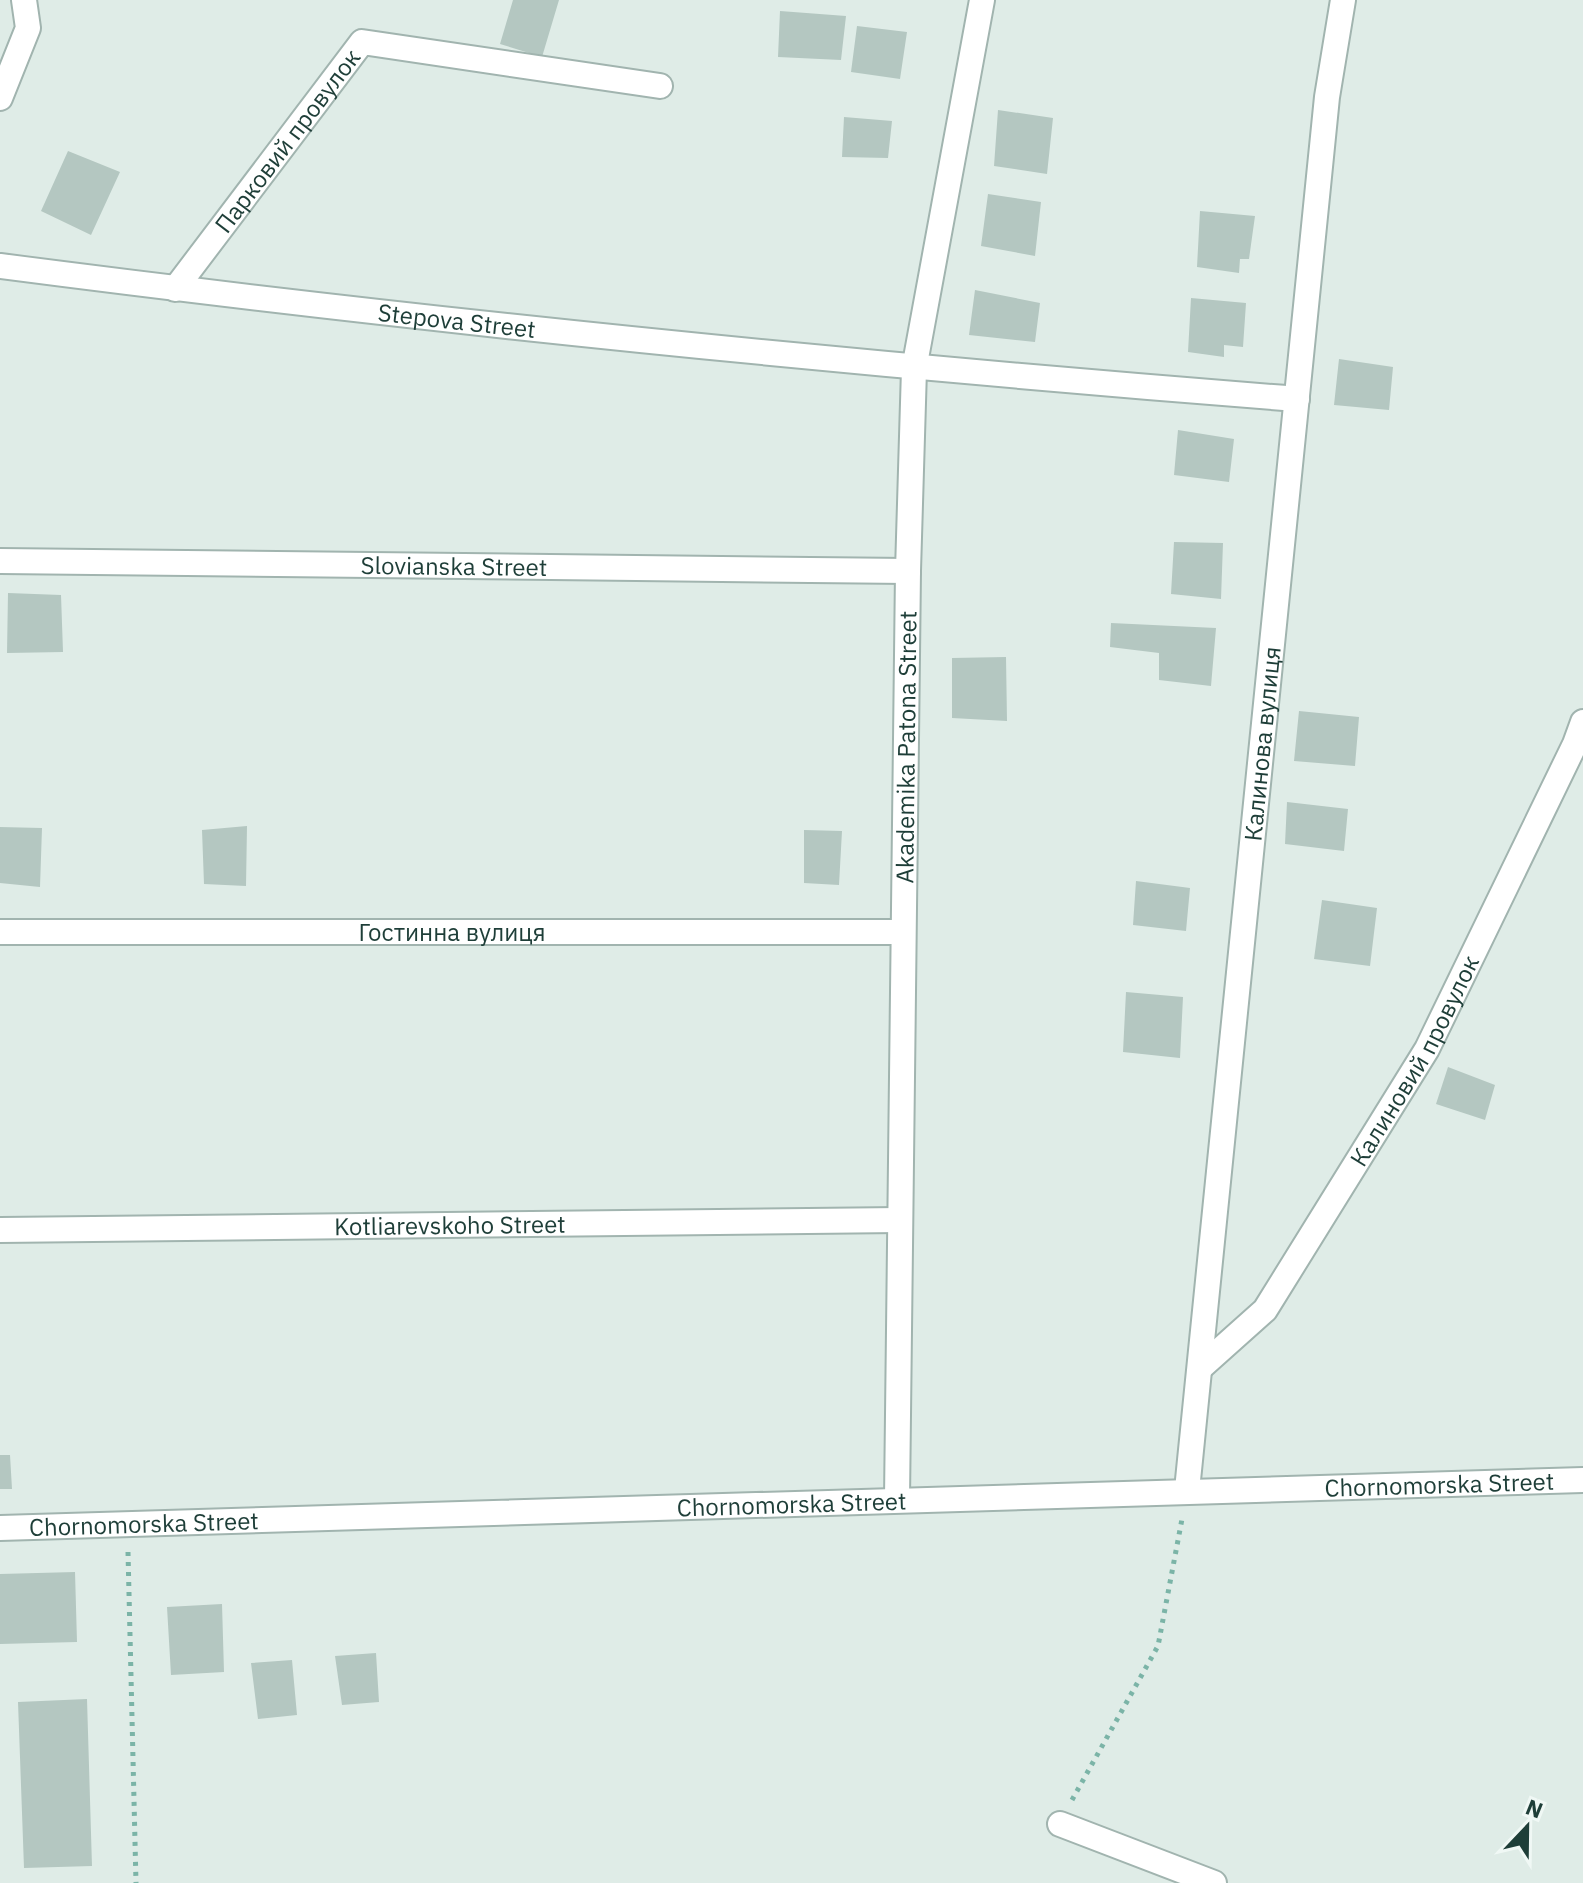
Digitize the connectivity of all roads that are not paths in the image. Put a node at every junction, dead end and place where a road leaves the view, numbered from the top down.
1 (24, 0) edge
2 (982, 0) edge
3 (1343, 0) edge
4 (660, 86) dead end
5 (0, 98) edge
6 (0, 266) edge
7 (175, 289) junction
8 (914, 369) junction
9 (1297, 399) junction
10 (0, 561) edge
11 (908, 571) junction
12 (1583, 722) edge
13 (0, 932) edge
14 (903, 932) junction
15 (900, 1220) junction
16 (0, 1230) edge
17 (1200, 1368) junction
18 (1583, 1480) edge
19 (1187, 1490) junction
20 (897, 1499) junction
21 (0, 1528) edge
22 (1060, 1824) road end
23 (1214, 1883) edge

1 - 5 street
2 - 8 street, Akademika Patona Street
3 - 9 street, Калинова вулиця
4 - 7 street, Парковий провулок
6 - 7 street, Stepova Street
7 - 8 street, Stepova Street
8 - 9 street, Stepova Street
8 - 11 street, Akademika Patona Street
9 - 17 street, Калинова вулиця
10 - 11 street, Slovianska Street
11 - 14 street, Akademika Patona Street
12 - 17 street, Калиновий провулок
13 - 14 street, Гостинна вулиця
14 - 15 street, Akademika Patona Street
15 - 16 street, Kotliarevskoho Street
15 - 20 street, Akademika Patona Street
17 - 19 street, Калинова вулиця
18 - 19 street, Chornomorska Street
19 - 20 street, Chornomorska Street
20 - 21 street, Chornomorska Street
22 - 23 street

